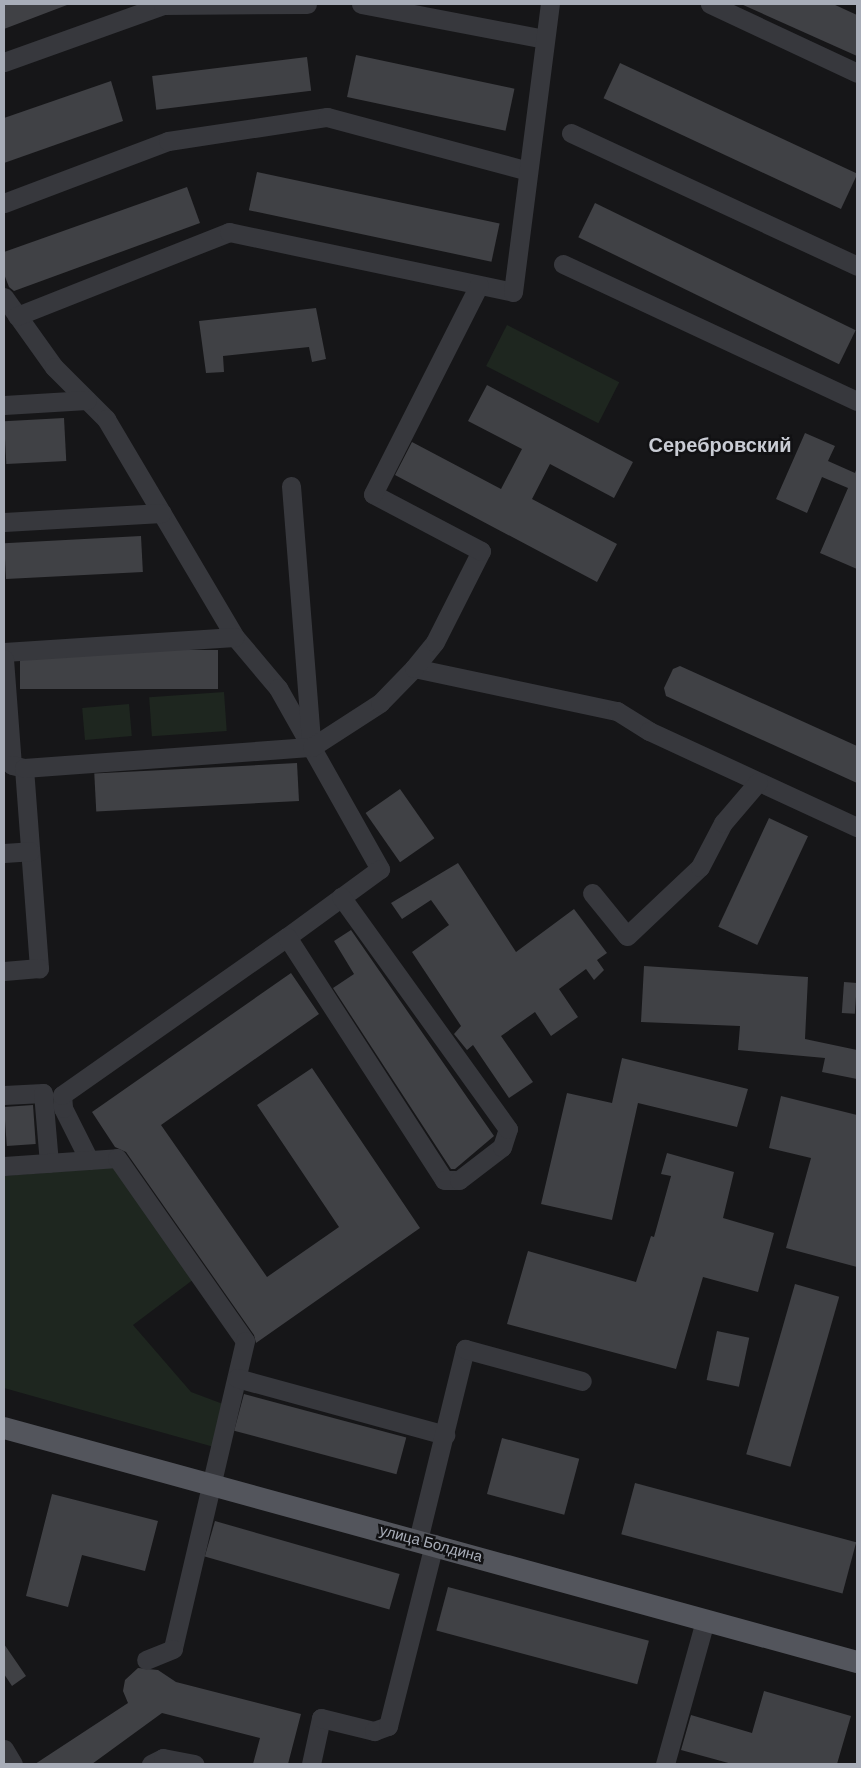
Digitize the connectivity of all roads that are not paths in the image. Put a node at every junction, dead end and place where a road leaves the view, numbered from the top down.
1 (307, 4) edge
2 (361, 4) edge
3 (550, 4) edge
4 (710, 4) edge
5 (545, 40) junction
6 (4, 62) edge
7 (857, 74) edge
8 (571, 133) dead end
9 (528, 171) junction
10 (4, 203) edge
11 (563, 264) dead end
12 (857, 266) edge
13 (479, 285) junction
14 (4, 297) edge
15 (17, 316) junction
16 (88, 400) junction
17 (857, 401) edge
18 (4, 405) edge
19 (291, 486) dead end
20 (162, 513) junction
21 (4, 522) edge
22 (235, 637) junction
23 (4, 652) edge
24 (4, 659) edge
25 (414, 668) junction
26 (312, 747) junction
27 (24, 768) junction
28 (758, 782) junction
29 (857, 827) edge
30 (30, 851) junction
31 (4, 853) edge
32 (592, 893) dead end
33 (341, 897) junction
34 (287, 936) junction
35 (4, 971) edge
36 (4, 1095) edge
37 (89, 1160) junction
38 (49, 1163) junction
39 (4, 1166) edge
40 (237, 1378) junction
41 (582, 1381) dead end
42 (4, 1428) edge
43 (445, 1435) junction
44 (213, 1486) junction
45 (426, 1542) junction
46 (705, 1621) junction
47 (146, 1660) dead end
48 (857, 1662) edge
49 (4, 1749) edge
50 (13, 1764) edge
51 (151, 1764) edge
52 (194, 1764) edge
53 (312, 1764) edge
54 (665, 1764) edge

1 - 6 street
2 - 5 street
3 - 5 street
4 - 7 street
5 - 9 street
8 - 12 street
9 - 10 street
9 - 13 street
11 - 17 street
13 - 15 street
13 - 25 street
14 - 15 street
15 - 16 street
16 - 18 street
16 - 20 street
19 - 26 street
20 - 21 street
20 - 22 street
22 - 23 street
22 - 26 street
24 - 27 street
25 - 26 street
25 - 28 street
26 - 27 street
26 - 33 street
27 - 30 street
28 - 29 street
28 - 32 street
30 - 31 street
30 - 35 street
33 - 34 street
33 - 34 street
34 - 37 street
36 - 38 street
37 - 38 street
37 - 40 street
38 - 39 street
40 - 43 street
40 - 44 street
41 - 43 street
42 - 44 main road, улица Болдина
43 - 45 street
44 - 45 main road, улица Болдина
44 - 47 street
45 - 46 main road, улица Болдина
45 - 53 street
46 - 48 main road, улица Болдина
46 - 54 street
49 - 50 street
51 - 52 street

